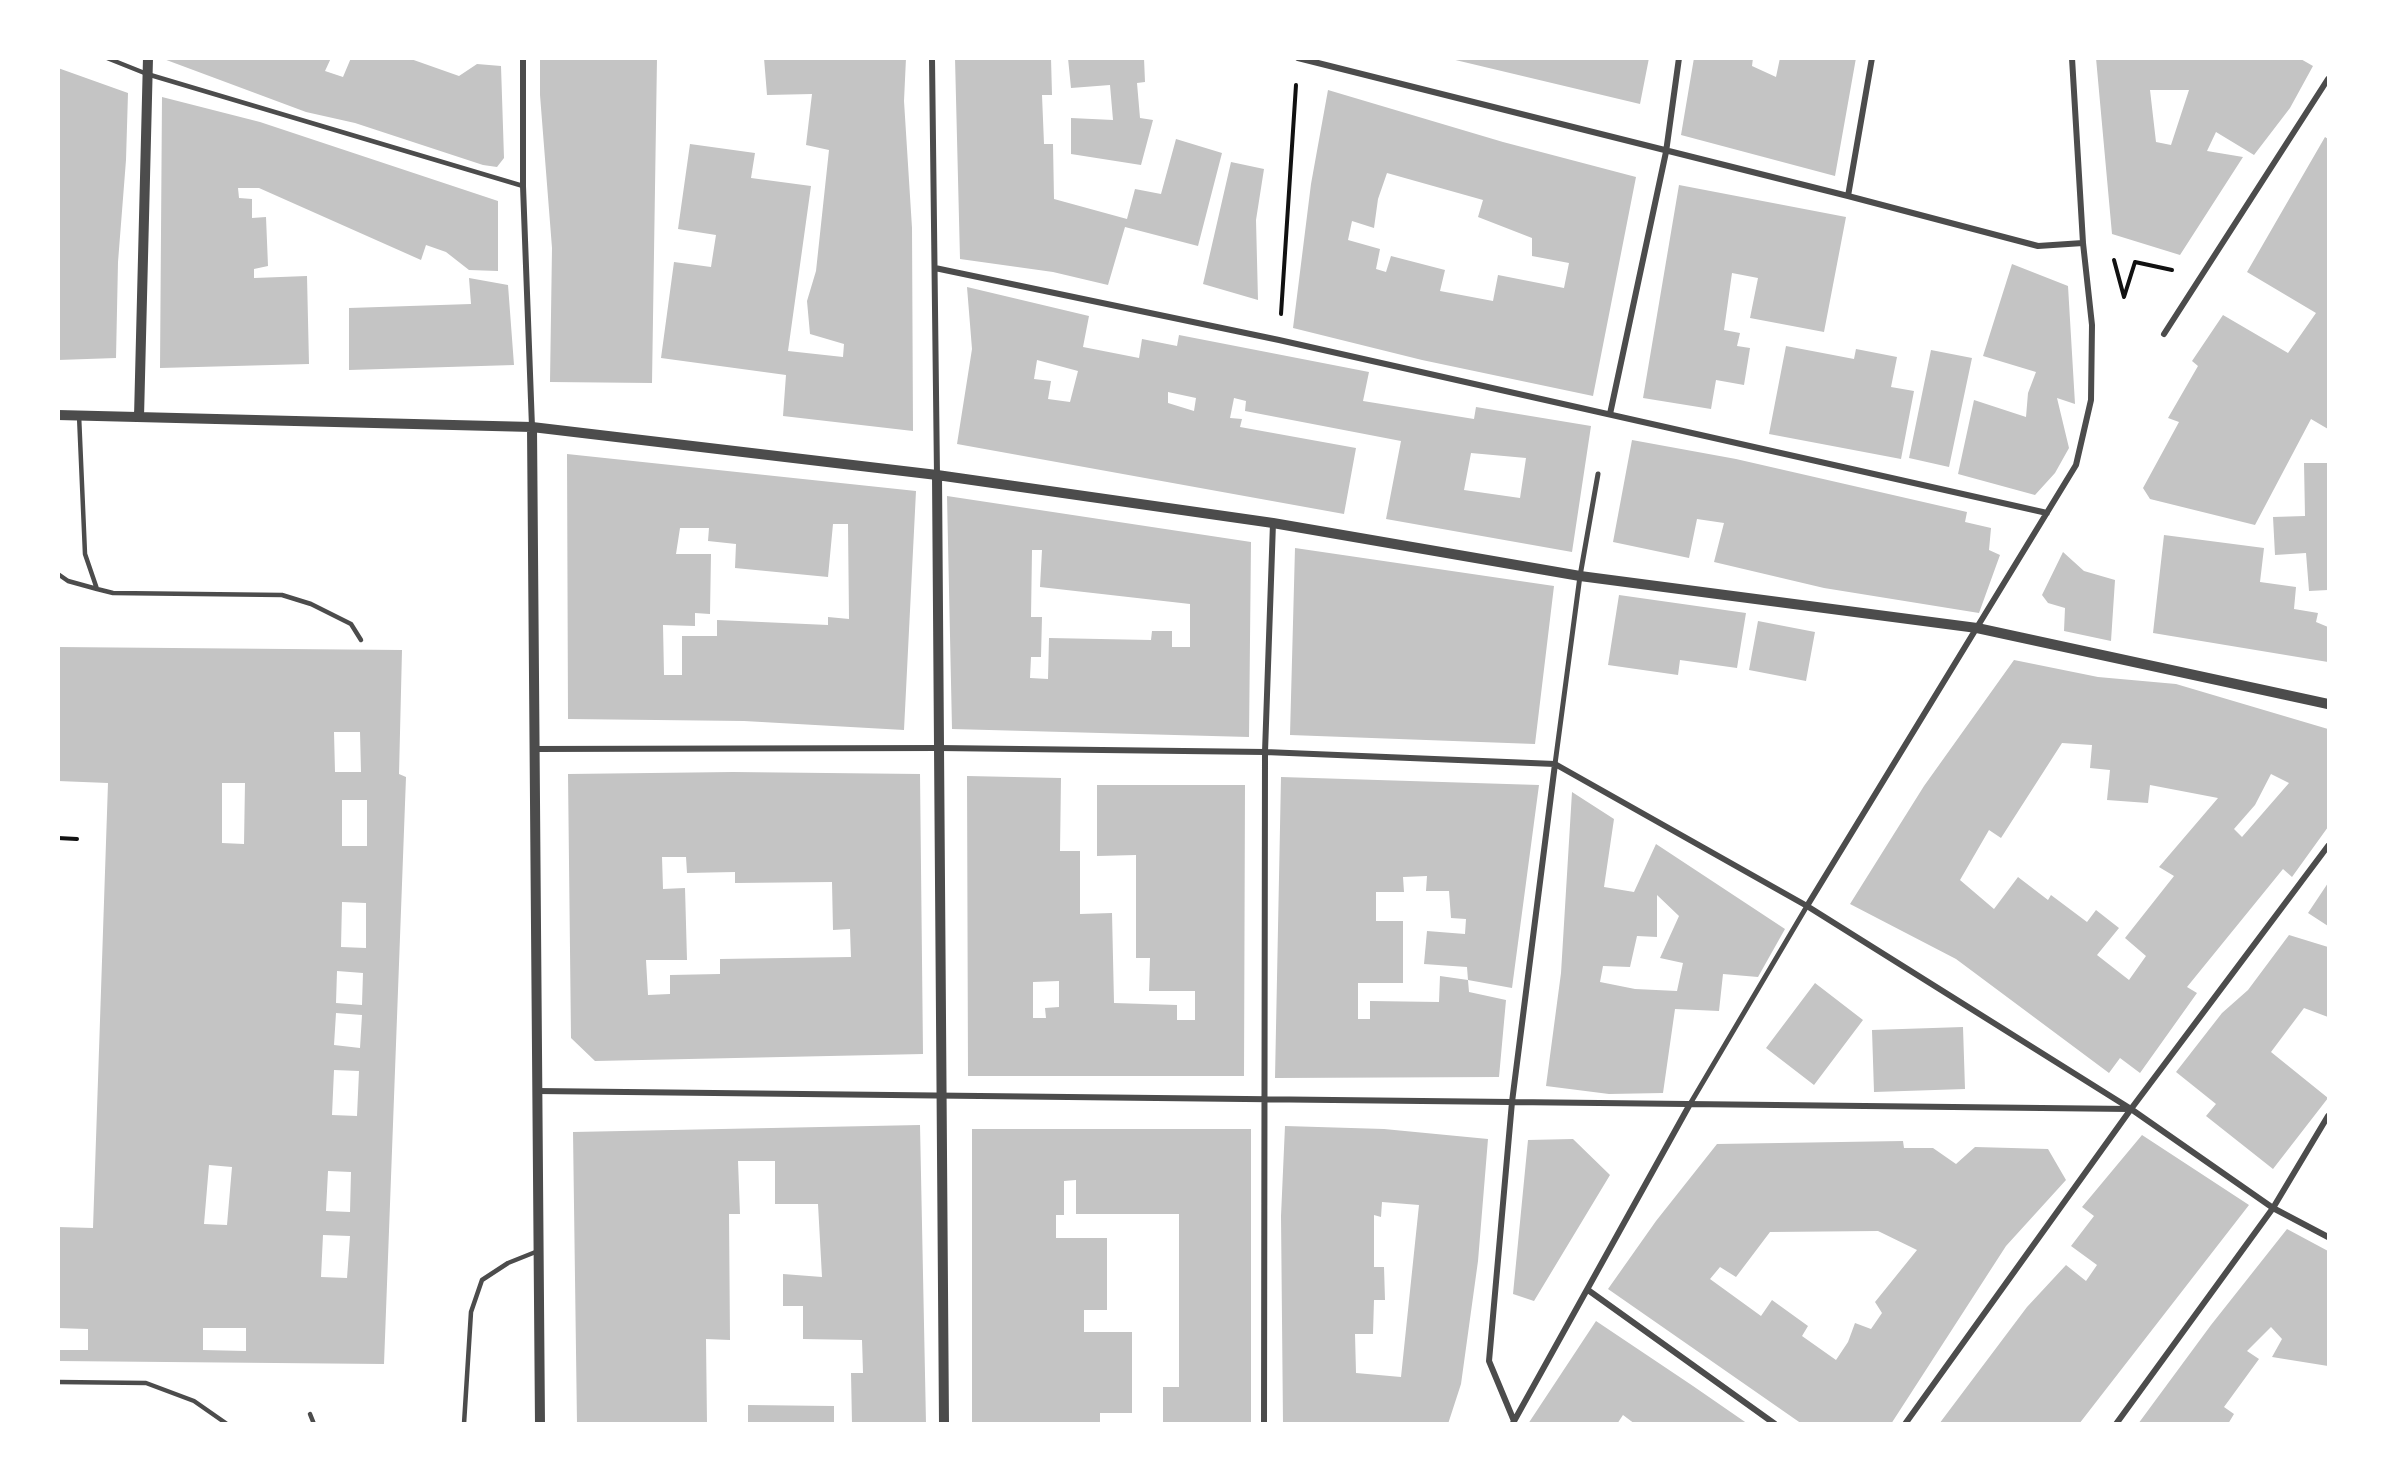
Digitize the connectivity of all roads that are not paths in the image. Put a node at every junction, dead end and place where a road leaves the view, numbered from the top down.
1 (107, 58) edge
2 (148, 58) edge
3 (524, 58) edge
4 (932, 58) edge
5 (1679, 58) edge
6 (1872, 58) edge
7 (2072, 58) edge
8 (1298, 59) edge
9 (147, 74) junction
10 (2328, 79) edge
11 (1666, 152) junction
12 (523, 186) junction
13 (1848, 195) junction
14 (2083, 243) junction
15 (934, 268) junction
16 (2164, 334) dead end
17 (1610, 414) junction
18 (58, 415) edge
19 (79, 415) junction
20 (139, 417) junction
21 (531, 427) junction
22 (1598, 474) dead end
23 (937, 475) junction
24 (2047, 513) junction
25 (1273, 523) junction
26 (58, 574) edge
27 (1580, 576) junction
28 (97, 589) junction
29 (1977, 628) junction
30 (361, 640) dead end
31 (2328, 704) edge
32 (939, 748) junction
33 (534, 749) junction
34 (1265, 752) junction
35 (1555, 764) junction
36 (2328, 846) edge
37 (1807, 906) junction
38 (537, 1091) junction
39 (942, 1096) junction
40 (1265, 1100) junction
41 (1512, 1102) junction
42 (1690, 1104) junction
43 (2131, 1109) junction
44 (2328, 1116) edge
45 (2273, 1208) junction
46 (2328, 1237) edge
47 (538, 1251) junction
48 (1588, 1290) junction
49 (58, 1382) edge
50 (310, 1414) dead end
51 (1514, 1422) edge
52 (227, 1424) edge
53 (314, 1424) edge
54 (464, 1424) edge
55 (540, 1424) edge
56 (944, 1424) edge
57 (1264, 1424) edge
58 (1775, 1424) edge
59 (1905, 1424) edge
60 (2116, 1424) edge

1 - 9 lane
2 - 9 street
3 - 12 street
4 - 15 street
5 - 11 street
6 - 13 street
7 - 14 street
8 - 11 street
9 - 12 lane
9 - 20 street
10 - 16 street
11 - 13 street
11 - 17 street
12 - 21 street
13 - 14 street
14 - 24 street
15 - 17 street
15 - 23 street
17 - 24 street
18 - 19 street
19 - 20 street
19 - 28 lane
20 - 21 street
21 - 23 street
21 - 33 street
22 - 27 street
23 - 25 street
23 - 32 street
24 - 29 street
25 - 27 street
25 - 34 street
26 - 28 lane
27 - 29 street
27 - 35 street
28 - 30 lane
29 - 31 street
29 - 37 street
32 - 33 street
32 - 34 street
32 - 39 street
33 - 38 street
34 - 35 street
34 - 40 street
35 - 37 street
35 - 41 street
36 - 43 street
37 - 42 street
37 - 43 street
38 - 39 street
38 - 47 street
39 - 40 street
39 - 56 street
40 - 41 street
40 - 57 street
41 - 42 street
41 - 51 street
42 - 43 street
42 - 48 street
43 - 45 street
43 - 59 street
44 - 45 street
45 - 46 street
45 - 60 street
47 - 54 lane
47 - 55 street
48 - 51 street
48 - 58 street
49 - 52 lane
50 - 53 lane

